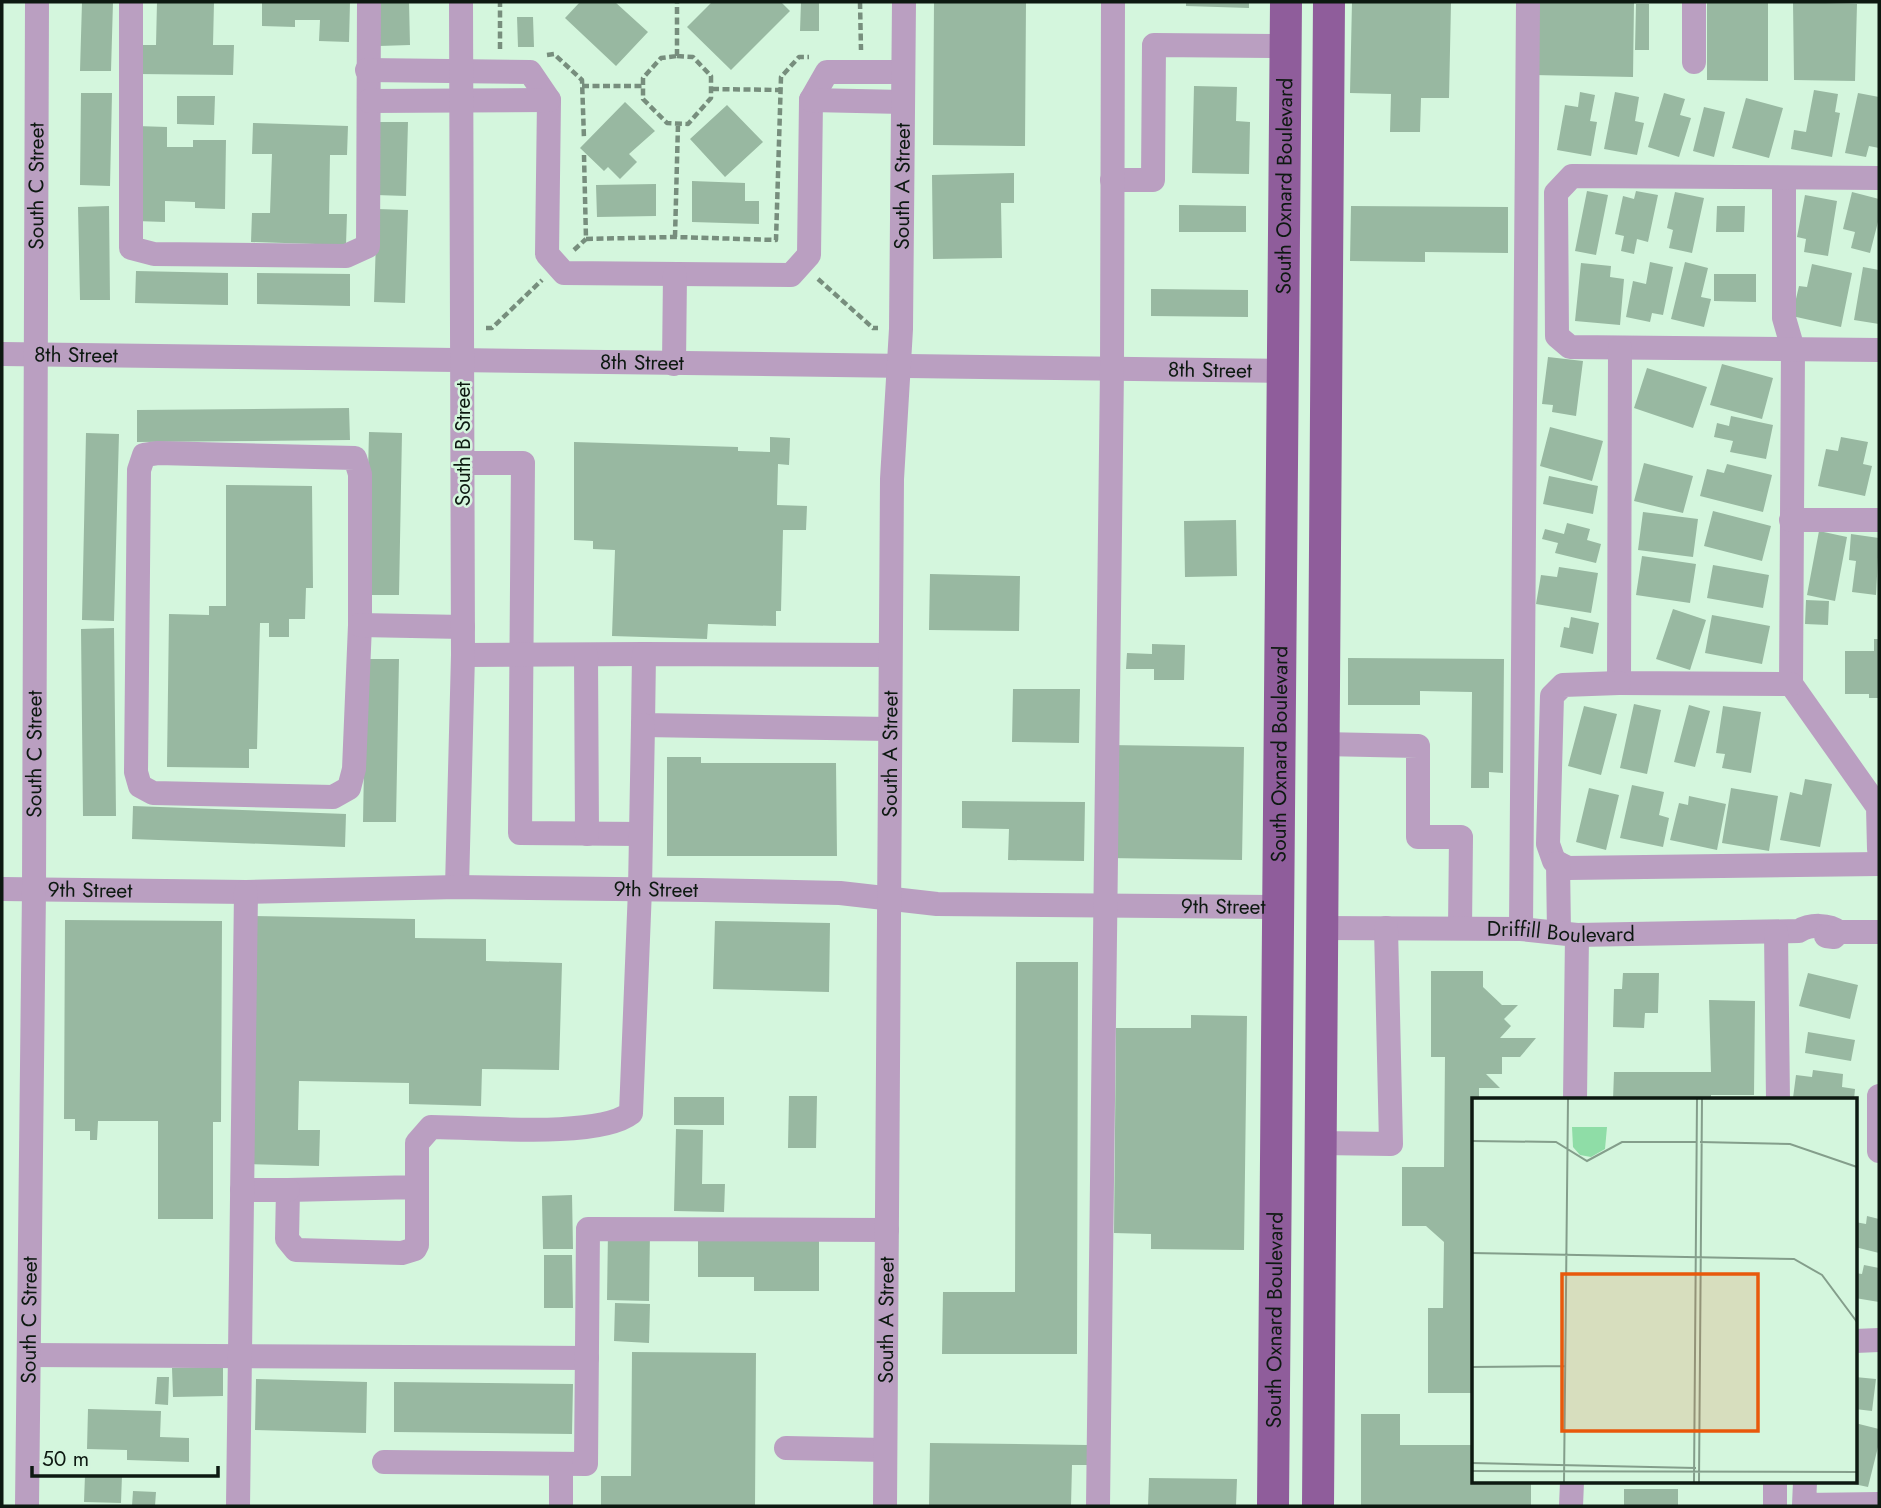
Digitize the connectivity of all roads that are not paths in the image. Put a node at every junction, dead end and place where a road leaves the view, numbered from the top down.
1 (37, 2) edge
2 (131, 2) edge
3 (369, 2) edge
4 (461, 2) edge
5 (904, 2) edge
6 (1113, 2) edge
7 (1286, 2) edge
8 (1329, 2) edge
9 (1528, 2) edge
10 (1694, 2) edge
11 (1286, 46) junction
12 (1694, 62) dead end
13 (367, 70) junction
14 (463, 70) junction
15 (903, 72) junction
16 (463, 100) junction
17 (549, 100) junction
18 (811, 100) junction
19 (369, 101) junction
20 (903, 102) junction
21 (1784, 178) junction
22 (1879, 178) edge
23 (1112, 180) junction
24 (675, 274) junction
25 (1620, 348) junction
26 (1793, 349) junction
27 (1879, 349) edge
28 (2, 354) edge
29 (33, 355) junction
30 (463, 362) junction
31 (674, 364) junction
32 (897, 366) junction
33 (1112, 369) junction
34 (1282, 370) junction
35 (463, 463) junction
36 (1791, 520) junction
37 (1879, 520) edge
38 (360, 625) junction
39 (463, 627) junction
40 (520, 654) junction
41 (644, 654) junction
42 (463, 655) junction
43 (586, 655) junction
44 (890, 655) junction
45 (1619, 683) junction
46 (1791, 684) junction
47 (643, 725) junction
48 (890, 729) junction
49 (1322, 744) junction
50 (1878, 807) edge
51 (587, 834) junction
52 (640, 834) junction
53 (1879, 849) edge
54 (1558, 863) junction
55 (1879, 864) edge
56 (457, 887) junction
57 (2, 889) edge
58 (640, 889) junction
59 (34, 890) junction
60 (246, 892) junction
61 (889, 899) junction
62 (1103, 905) junction
63 (1278, 907) junction
64 (1321, 928) junction
65 (1386, 928) junction
66 (1460, 928) junction
67 (1521, 929) junction
68 (1787, 931) junction
69 (1879, 932) edge
70 (1568, 934) junction
71 (1879, 1096) edge
72 (1575, 1098) edge
73 (1778, 1098) edge
74 (1320, 1143) junction
75 (1879, 1150) edge
76 (417, 1187) junction
77 (242, 1190) junction
78 (288, 1190) junction
79 (887, 1230) junction
80 (1879, 1340) edge
81 (1856, 1341) edge
82 (29, 1355) junction
83 (240, 1357) junction
84 (587, 1358) junction
85 (786, 1448) dead end
86 (885, 1450) junction
87 (384, 1462) dead end
88 (561, 1464) junction
89 (1572, 1484) edge
90 (1775, 1484) edge
91 (1805, 1484) edge
92 (1879, 1504) edge
93 (27, 1506) edge
94 (238, 1506) edge
95 (561, 1506) edge
96 (884, 1506) edge
97 (1098, 1506) edge
98 (1273, 1506) edge
99 (1318, 1506) edge
100 (1571, 1506) edge
101 (1775, 1506) edge

1 - 29 street, South C Street
2 - 19 street
3 - 13 street
4 - 14 street, South B Street
5 - 15 street, South A Street
6 - 23 street
7 - 11 main road, South Oxnard Boulevard
8 - 49 main road, South Oxnard Boulevard
9 - 67 street
10 - 12 street
11 - 23 street
11 - 34 main road, South Oxnard Boulevard
13 - 14 street
13 - 19 street
14 - 16 street, South B Street
14 - 17 street
15 - 18 street
15 - 20 street, South A Street
16 - 17 street
16 - 19 street
16 - 30 street, South B Street
17 - 24 street
18 - 20 street
18 - 24 street
20 - 32 street, South A Street
21 - 22 street
21 - 25 street
21 - 26 street
23 - 33 street
24 - 31 street
25 - 26 street
25 - 45 street
26 - 27 street
26 - 36 street
28 - 29 street, 8th Street
29 - 30 street, 8th Street
29 - 59 street, South C Street
30 - 31 street, 8th Street
30 - 35 street, South B Street
31 - 32 street, 8th Street
32 - 33 street, 8th Street
32 - 44 street, South A Street
33 - 34 street, 8th Street
33 - 62 street
34 - 63 main road, South Oxnard Boulevard
35 - 39 street, South B Street
35 - 40 street
36 - 37 street
36 - 46 street
38 - 38 street
38 - 39 street
39 - 42 street, South B Street
40 - 42 street
40 - 43 street
40 - 51 street
41 - 43 street
41 - 44 street
41 - 47 street
42 - 56 street, South B Street
43 - 51 street
44 - 48 street, South A Street
45 - 46 street
45 - 54 street
46 - 50 street
47 - 48 street
47 - 52 street
48 - 61 street, South A Street
49 - 64 main road, South Oxnard Boulevard
49 - 66 street
50 - 53 street
51 - 52 street
52 - 58 street
54 - 55 street
54 - 70 street
56 - 58 street, 9th Street
56 - 60 street, 9th Street
57 - 59 street, 9th Street
58 - 61 street, 9th Street
58 - 76 street
59 - 60 street, 9th Street
59 - 82 street, South C Street
60 - 77 street
61 - 62 street, 9th Street
61 - 79 street, South A Street
62 - 63 street, 9th Street
62 - 97 street
63 - 64 main road
63 - 98 main road, South Oxnard Boulevard
64 - 65 street, Driffill Boulevard
64 - 74 main road, South Oxnard Boulevard
65 - 66 street, Driffill Boulevard
65 - 74 street
66 - 67 street, Driffill Boulevard
67 - 70 street, Driffill Boulevard
68 - 69 street, Driffill Boulevard
68 - 70 street, Driffill Boulevard
68 - 73 street
70 - 72 street
71 - 75 street
74 - 99 main road, South Oxnard Boulevard
76 - 78 street
76 - 78 street
77 - 78 street
77 - 83 street
79 - 84 street
79 - 86 street, South A Street
80 - 81 street
82 - 83 street
82 - 93 street, South C Street
83 - 84 street
83 - 94 street
84 - 88 street
85 - 86 street
86 - 96 street, South A Street
87 - 88 street
88 - 95 street
89 - 100 street
90 - 101 street
91 - 92 street

